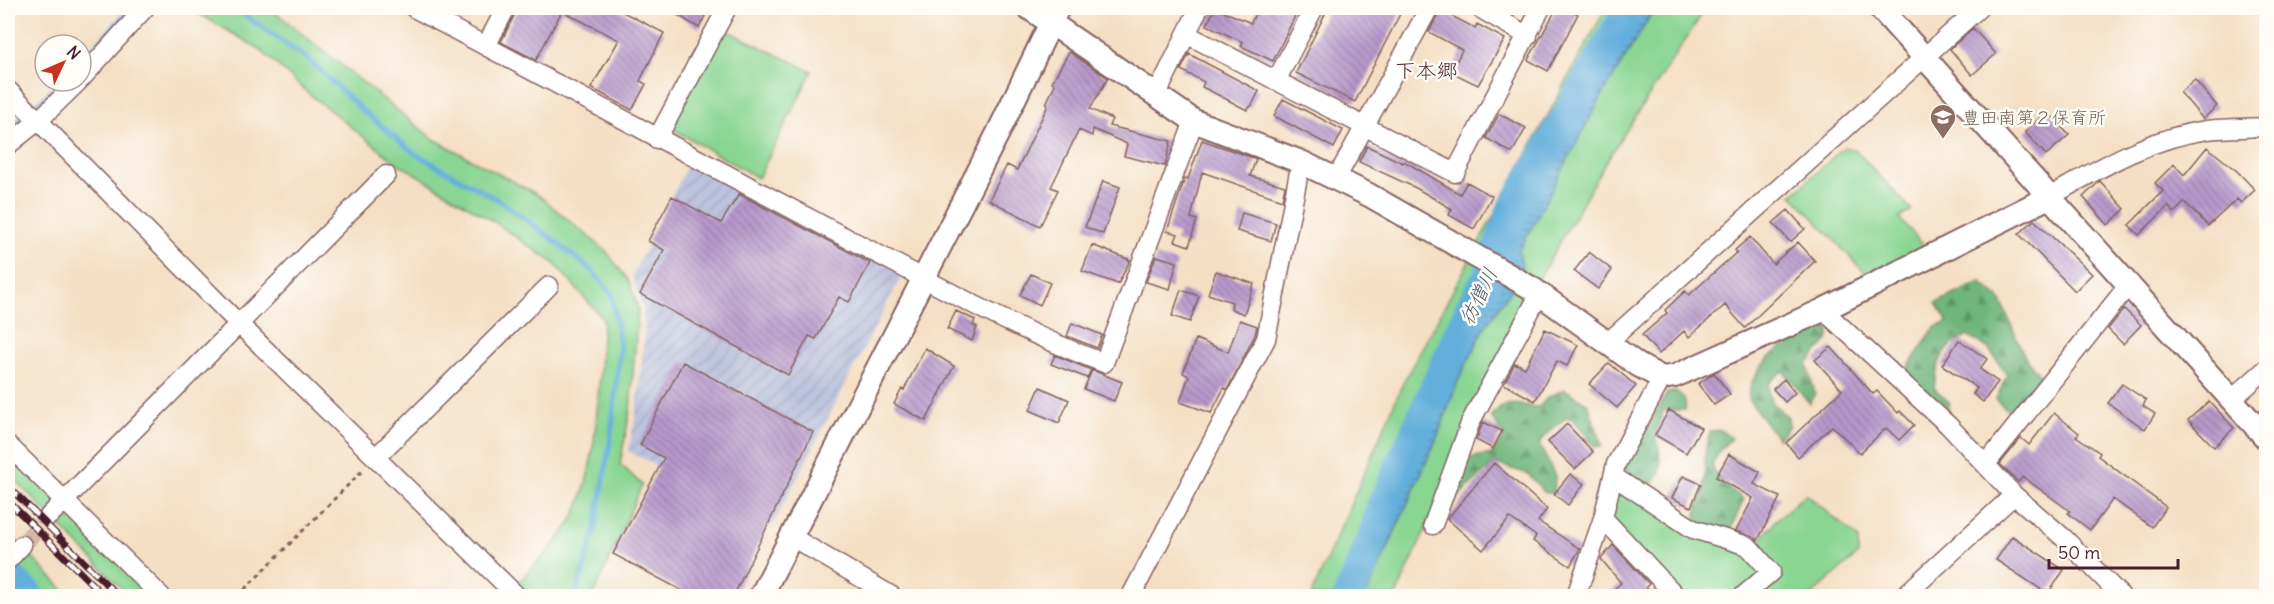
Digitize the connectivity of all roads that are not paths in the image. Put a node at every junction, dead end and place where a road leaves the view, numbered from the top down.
1 (145, 8) edge
2 (414, 8) edge
3 (507, 8) edge
4 (727, 8) edge
5 (1029, 8) edge
6 (1199, 8) edge
7 (1314, 8) edge
8 (1429, 8) edge
9 (1479, 8) edge
10 (1541, 8) edge
11 (1880, 8) edge
12 (1979, 8) edge
13 (1054, 15) edge
14 (1186, 34) junction
15 (1528, 36) junction
16 (486, 46) junction
17 (1925, 56) junction
18 (93, 66) edge
19 (1276, 81) junction
20 (8, 90) edge
21 (67, 93) edge
22 (1157, 94) junction
23 (38, 121) junction
24 (1194, 121) junction
25 (1363, 126) junction
26 (2266, 127) edge
27 (657, 139) junction
28 (8, 145) edge
29 (1301, 162) junction
30 (386, 175) dead end
31 (1336, 179) junction
32 (2050, 196) junction
33 (923, 277) junction
34 (2130, 283) junction
35 (549, 286) dead end
36 (1537, 291) junction
37 (1823, 310) junction
38 (240, 325) junction
39 (1607, 343) junction
40 (2266, 369) edge
41 (1662, 378) junction
42 (2231, 400) junction
43 (2266, 438) edge
44 (8, 445) edge
45 (376, 457) junction
46 (1986, 464) junction
47 (1613, 476) junction
48 (2014, 495) junction
49 (64, 502) junction
50 (50, 516) tunnel mouth
51 (1603, 518) junction
52 (1433, 525) dead end
53 (790, 536) junction
54 (22, 545) tunnel mouth
55 (8, 560) edge
56 (161, 597) edge
57 (517, 597) edge
58 (761, 597) edge
59 (892, 597) edge
60 (1131, 597) edge
61 (1576, 597) edge
62 (1676, 597) edge
63 (1743, 597) edge
64 (1904, 597) edge
65 (2121, 597) edge

1 - 18 street
2 - 16 street
3 - 16 street
4 - 27 street
5 - 13 street
6 - 14 street
7 - 19 street
8 - 25 street
9 - 15 street
10 - 15 street
11 - 17 street
12 - 17 street
13 - 22 street
13 - 33 street
14 - 19 street
14 - 22 street
15 - 25 street
16 - 27 street
17 - 32 street
17 - 39 street
19 - 25 street
20 - 23 street
21 - 23 street
22 - 24 street
23 - 28 street
23 - 38 street
24 - 29 street
24 - 33 street
25 - 31 street
26 - 32 street
27 - 33 street
29 - 31 street
29 - 60 street
30 - 38 street
31 - 36 street
32 - 34 street
32 - 37 street
33 - 53 street
34 - 42 street
34 - 46 street
35 - 45 street
36 - 39 street
36 - 52 street
37 - 41 street
37 - 46 street
38 - 45 street
38 - 49 street
39 - 41 street
40 - 42 street
41 - 47 street
42 - 43 street
44 - 49 street
45 - 57 street
46 - 48 street
47 - 51 street
47 - 63 street
48 - 64 street
48 - 65 street
49 - 50 street
49 - 56 street
51 - 61 street
51 - 62 street
53 - 58 street
53 - 59 street
54 - 55 street

